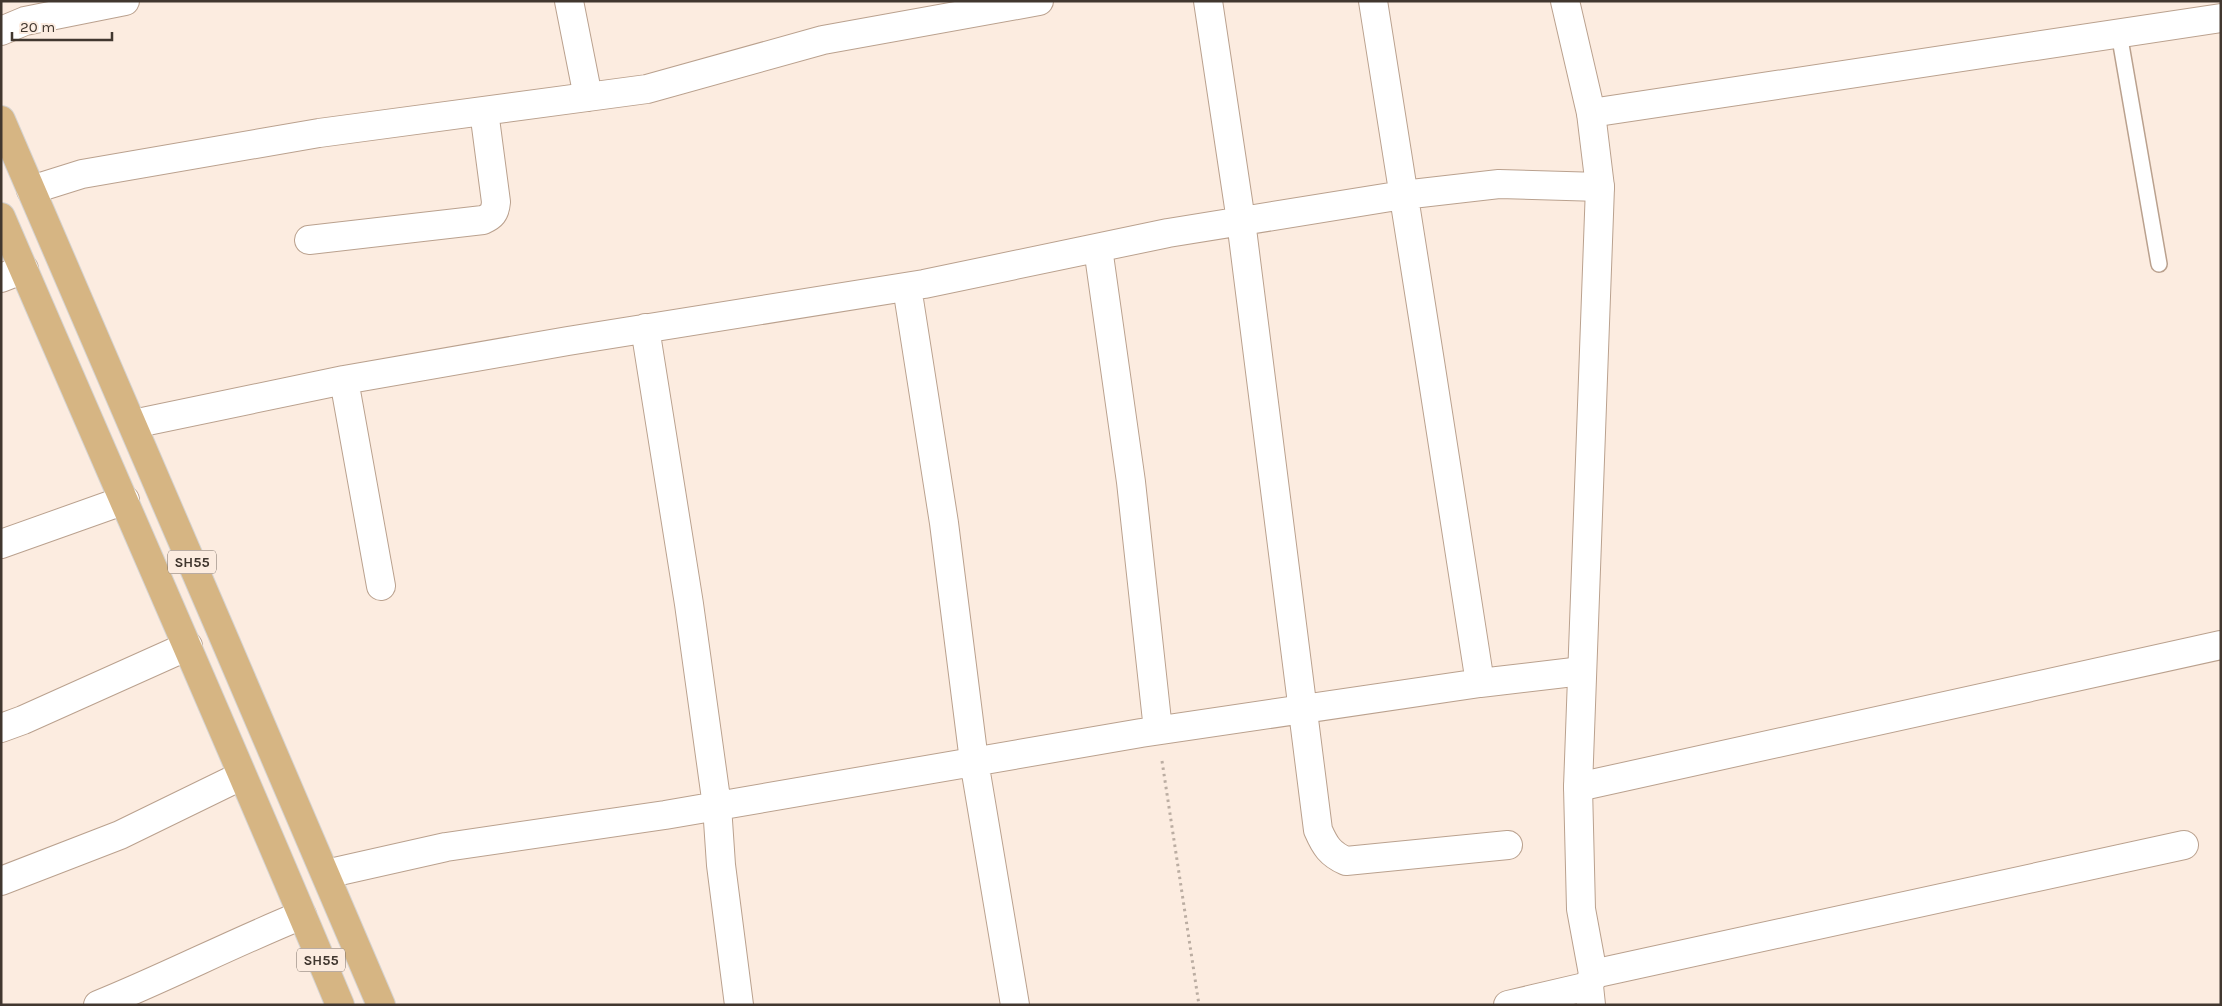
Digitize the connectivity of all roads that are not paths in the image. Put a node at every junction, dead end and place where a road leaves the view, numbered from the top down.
1 (125, 1) edge
2 (569, 1) edge
3 (1039, 1) edge
4 (1208, 1) edge
5 (1374, 1) edge
6 (1565, 1) edge
7 (2221, 18) edge
8 (1, 30) edge
9 (2119, 34) junction
10 (588, 97) junction
11 (484, 111) junction
12 (1591, 113) junction
13 (1, 120) edge
14 (1600, 187) junction
15 (31, 190) junction
16 (1402, 195) junction
17 (1, 217) edge
18 (1241, 221) junction
19 (309, 240) dead end
20 (1098, 248) junction
21 (2159, 264) dead end
22 (12, 274) edge
23 (907, 287) junction
24 (645, 328) junction
25 (344, 380) junction
26 (133, 424) junction
27 (125, 500) junction
28 (1, 544) edge
29 (381, 586) dead end
30 (2221, 645) edge
31 (188, 646) junction
32 (1582, 671) junction
33 (1480, 683) junction
34 (1303, 709) junction
35 (1, 728) edge
36 (1158, 730) junction
37 (974, 761) junction
38 (241, 776) junction
39 (1578, 787) junction
40 (717, 806) junction
41 (1508, 844) dead end
42 (2184, 845) dead end
43 (326, 874) junction
44 (1, 881) edge
45 (302, 915) junction
46 (1591, 988) edge
47 (98, 1005) edge
48 (340, 1005) edge
49 (381, 1005) edge
50 (739, 1005) edge
51 (1015, 1005) edge
52 (1508, 1005) edge

1 - 8 street
2 - 10 street
3 - 10 street
4 - 18 street
5 - 16 street
6 - 12 street
7 - 9 street
9 - 12 street
9 - 21 lane
10 - 11 street
11 - 15 street
11 - 19 street
12 - 14 street
13 - 15 main road, SH55
14 - 16 street
14 - 32 street
15 - 26 main road, SH55
16 - 18 street
16 - 33 street
17 - 22 main road, SH55
18 - 20 street
18 - 34 street
20 - 23 street
20 - 36 street
22 - 27 main road, SH55
23 - 24 street
23 - 37 street
24 - 25 street
24 - 40 street
25 - 26 street
25 - 29 street
26 - 43 main road, SH55
27 - 28 street
27 - 31 main road, SH55
30 - 39 street
31 - 35 street
31 - 38 main road, SH55
32 - 33 street
32 - 39 street
33 - 34 street
34 - 36 street
34 - 41 street
36 - 37 street
37 - 40 street
37 - 51 street
38 - 44 street
38 - 45 main road, SH55
39 - 46 street
40 - 43 street
40 - 50 street
42 - 46 street
43 - 49 main road, SH55
45 - 47 street
45 - 48 main road, SH55
46 - 52 street

